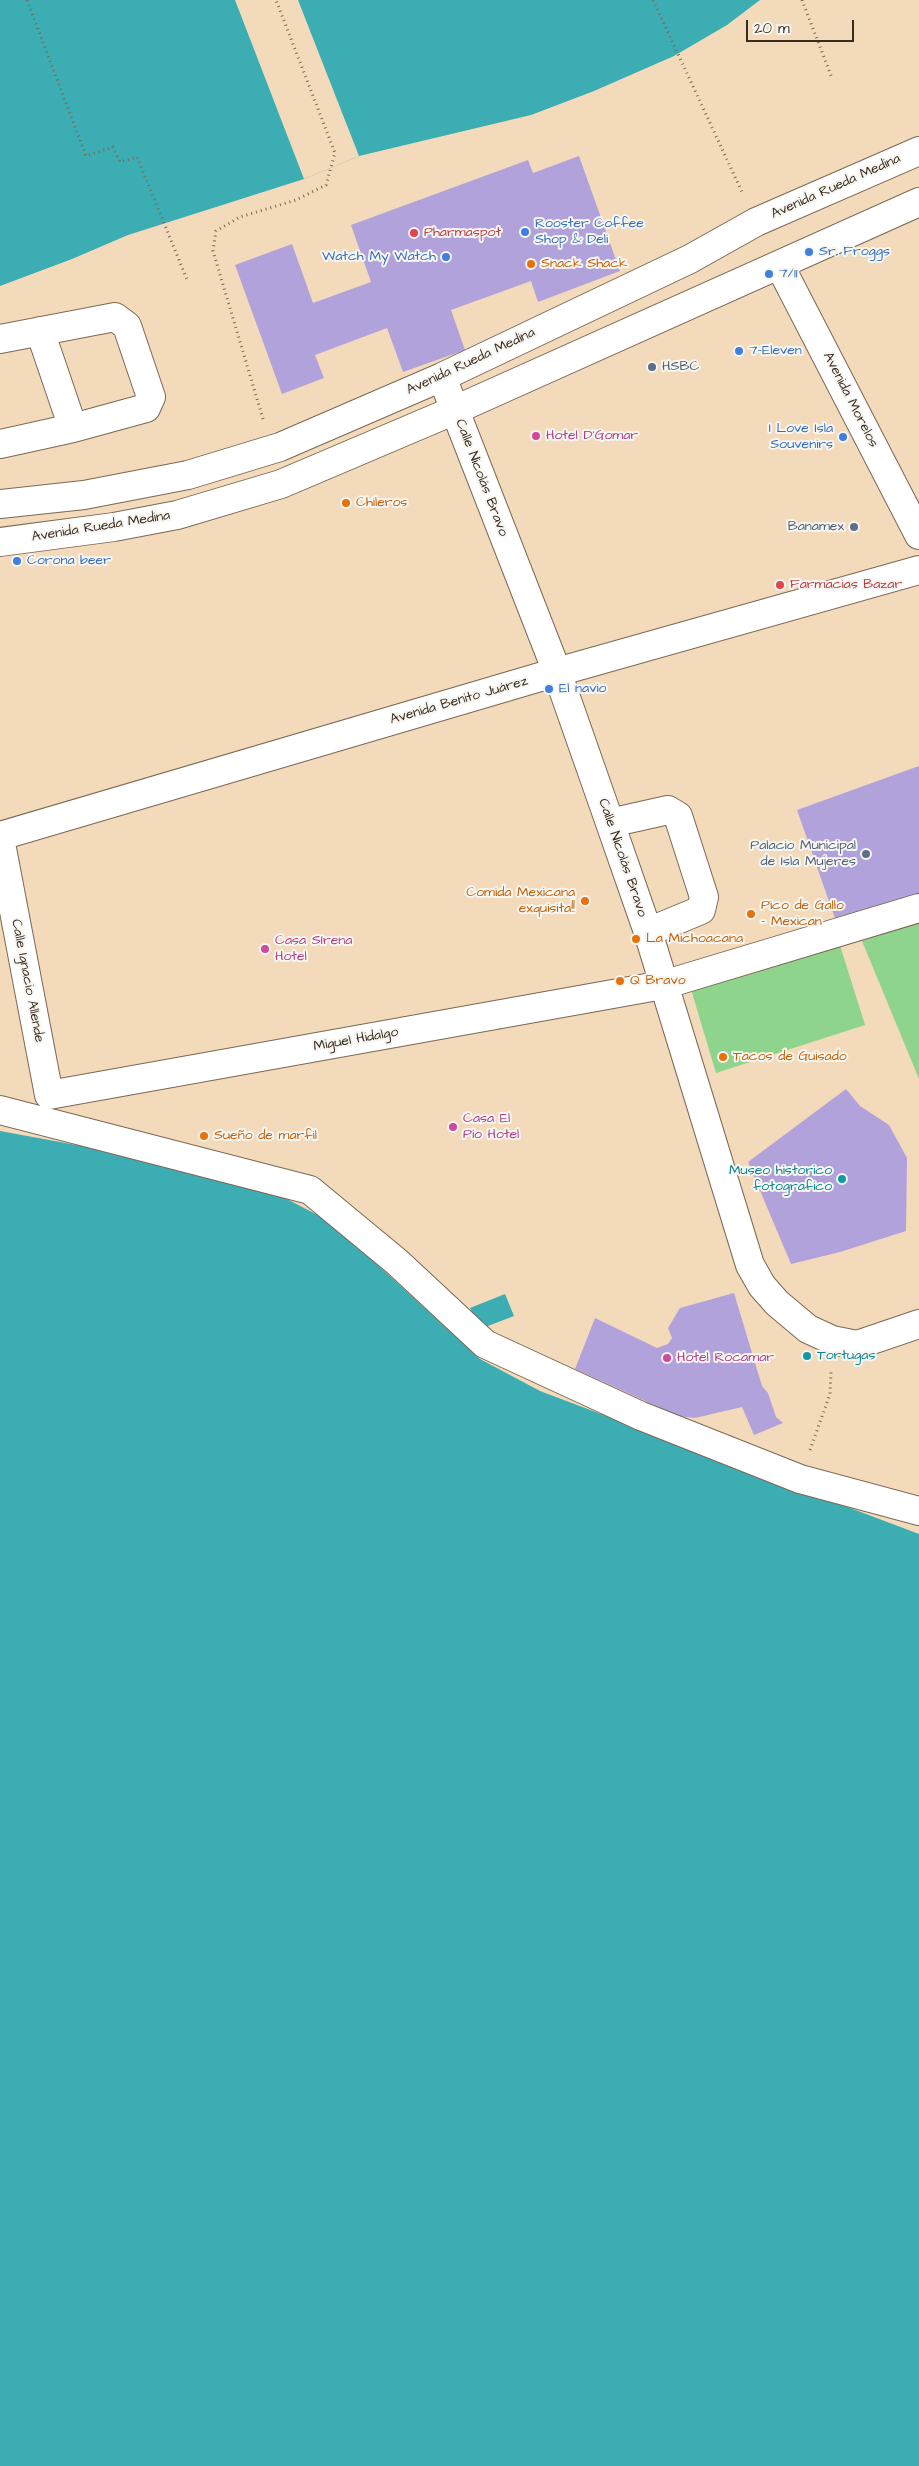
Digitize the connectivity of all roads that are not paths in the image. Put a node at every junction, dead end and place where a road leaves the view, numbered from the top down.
1 (919, 151) edge
2 (919, 202) edge
3 (780, 266) junction
4 (40, 331) junction
5 (0, 339) edge
6 (442, 377) junction
7 (455, 410) junction
8 (73, 428) junction
9 (0, 444) edge
10 (0, 504) edge
11 (919, 535) edge
12 (0, 542) edge
13 (919, 570) edge
14 (557, 672) junction
15 (610, 823) junction
16 (0, 837) edge
17 (919, 908) edge
18 (648, 932) junction
19 (663, 985) junction
20 (49, 1095) joint
21 (0, 1110) edge
22 (919, 1324) edge
23 (919, 1511) edge

1 - 6 street, Avenida Rueda Medina
2 - 3 street, Avenida Rueda Medina
3 - 7 street, Avenida Rueda Medina
3 - 11 street, Avenida Morelos
4 - 5 street
4 - 8 street
4 - 8 street
6 - 7 street, Calle Nicolás Bravo
6 - 10 street, Avenida Rueda Medina
7 - 12 street, Avenida Rueda Medina
7 - 14 street, Calle Nicolás Bravo
8 - 9 street
13 - 14 street, Avenida Benito Juárez
14 - 15 street, Calle Nicolás Bravo
14 - 16 street, Avenida Benito Juárez
15 - 18 street, Calle Nicolás Bravo
15 - 18 street
16 - 20 street, Calle Ignacio Allende
17 - 19 street, Miguel Hidalgo
18 - 19 street, Calle Nicolás Bravo
19 - 20 street, Miguel Hidalgo
19 - 22 street, Calle Nicolás Bravo
21 - 23 street

